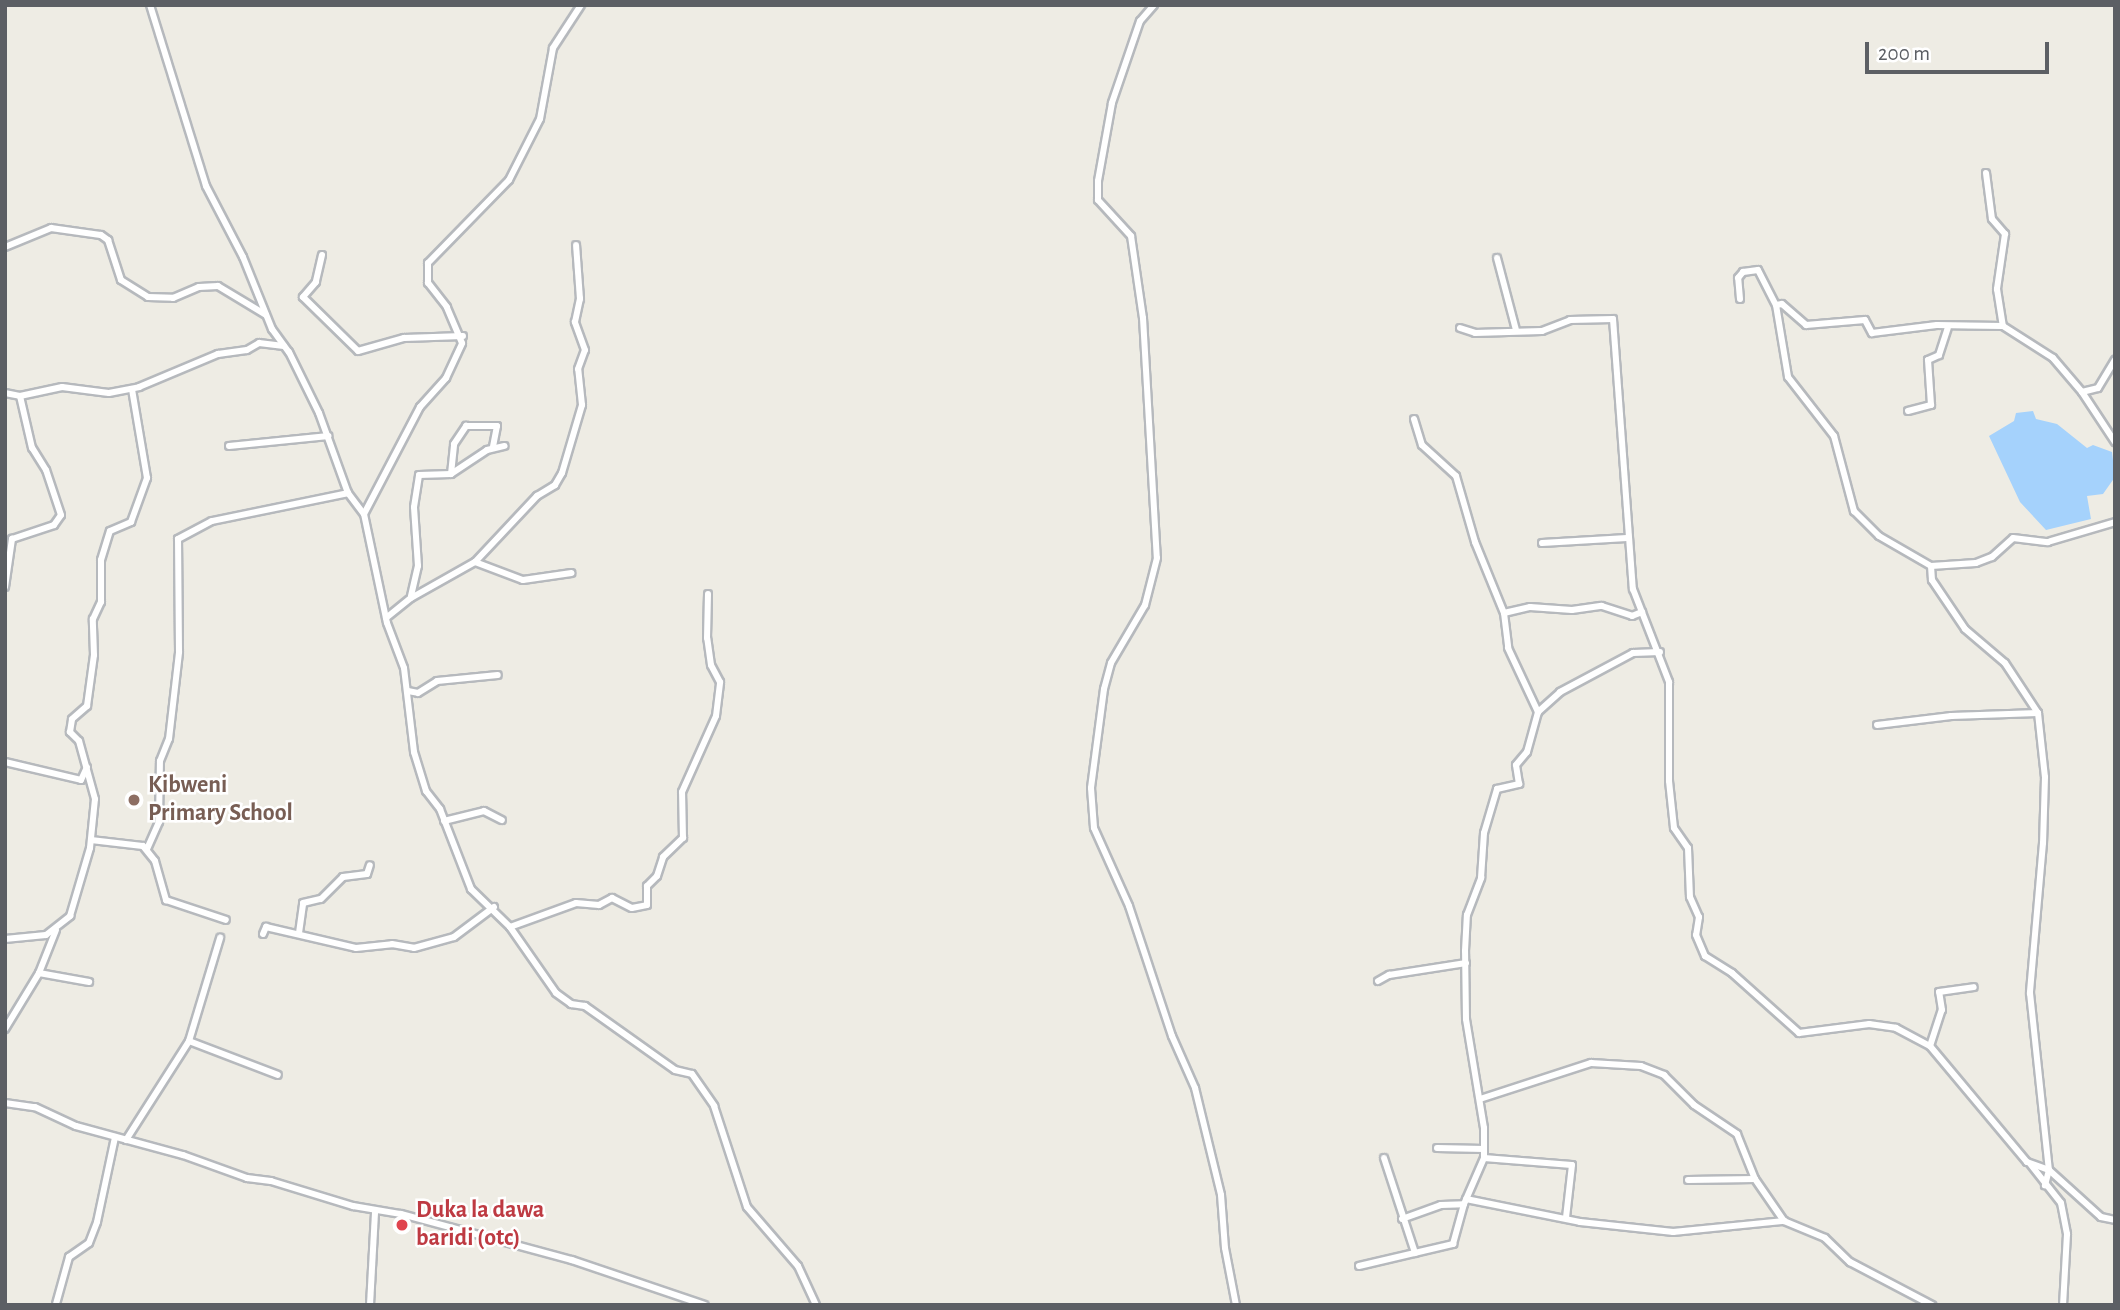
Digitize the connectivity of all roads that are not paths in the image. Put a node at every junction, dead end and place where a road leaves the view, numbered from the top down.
1 (150, 5) edge
2 (580, 5) edge
3 (1154, 5) edge
4 (1986, 173) dead end
5 (576, 245) dead end
6 (5, 247) edge
7 (322, 255) dead end
8 (1497, 258) dead end
9 (1740, 299) dead end
10 (1776, 305) junction
11 (266, 315) junction
12 (2003, 326) junction
13 (1460, 328) dead end
14 (1948, 328) junction
15 (1516, 331) junction
16 (463, 336) junction
17 (284, 346) junction
18 (2115, 360) edge
19 (132, 389) junction
20 (2082, 392) junction
21 (5, 393) edge
22 (20, 396) junction
23 (1908, 411) dead end
24 (1414, 419) dead end
25 (327, 436) junction
26 (2115, 442) edge
27 (229, 446) dead end
28 (506, 446) dead end
29 (493, 447) junction
30 (451, 474) junction
31 (348, 493) junction
32 (364, 514) junction
33 (2115, 522) edge
34 (1627, 538) junction
35 (1542, 543) dead end
36 (475, 562) junction
37 (1931, 566) junction
38 (571, 573) dead end
39 (5, 587) edge
40 (708, 594) dead end
41 (411, 598) junction
42 (1642, 612) junction
43 (1504, 613) junction
44 (386, 618) junction
45 (1660, 652) junction
46 (498, 675) dead end
47 (408, 691) junction
48 (1538, 712) junction
49 (2038, 713) junction
50 (1877, 726) dead end
51 (5, 762) edge
52 (88, 765) junction
53 (502, 820) dead end
54 (444, 821) junction
55 (91, 840) junction
56 (147, 849) junction
57 (370, 865) dead end
58 (494, 907) junction
59 (226, 920) dead end
60 (510, 927) junction
61 (57, 928) junction
62 (299, 933) junction
63 (264, 934) dead end
64 (220, 938) dead end
65 (5, 939) edge
66 (1466, 963) junction
67 (39, 973) junction
68 (1378, 981) dead end
69 (89, 982) dead end
70 (1975, 987) dead end
71 (5, 1029) edge
72 (189, 1041) junction
73 (1930, 1046) junction
74 (278, 1075) dead end
75 (1480, 1098) junction
76 (5, 1103) edge
77 (115, 1137) junction
78 (126, 1140) junction
79 (1437, 1148) dead end
80 (1483, 1149) junction
81 (1384, 1158) dead end
82 (1483, 1158) junction
83 (2031, 1165) junction
84 (2046, 1169) junction
85 (2039, 1177) junction
86 (1755, 1179) junction
87 (1688, 1180) dead end
88 (2045, 1185) junction
89 (1465, 1201) junction
90 (375, 1212) junction
91 (1566, 1218) junction
92 (1402, 1219) junction
93 (2115, 1220) edge
94 (1784, 1222) junction
95 (1415, 1253) junction
96 (1359, 1266) dead end
97 (55, 1305) edge
98 (370, 1305) edge
99 (705, 1305) edge
100 (816, 1305) edge
101 (1236, 1305) edge
102 (1932, 1305) edge
103 (2063, 1305) edge

1 - 11 street
2 - 16 street
3 - 101 street
4 - 12 street
5 - 36 street
6 - 11 street
7 - 16 street
8 - 15 street
9 - 10 street
10 - 14 street
10 - 37 street
11 - 17 street
12 - 14 street
12 - 20 street
13 - 15 street
14 - 23 street
15 - 34 street
16 - 32 street
17 - 19 street
17 - 25 street
18 - 20 street
19 - 22 street
19 - 52 street
20 - 26 street
21 - 22 street
22 - 39 street
24 - 43 street
25 - 27 street
25 - 31 street
28 - 29 street
29 - 30 street
29 - 30 street
30 - 41 street
31 - 32 street
31 - 56 street
32 - 44 street
33 - 37 street
34 - 35 street
34 - 42 street
36 - 38 street
36 - 41 street
37 - 49 street
40 - 60 street
41 - 44 street
42 - 43 street
42 - 45 street
43 - 48 street
44 - 47 street
45 - 48 street
45 - 73 street
46 - 47 street
47 - 54 street
48 - 66 street
49 - 50 street
49 - 84 street
51 - 52 street
52 - 55 street
53 - 54 street
54 - 58 street
55 - 56 street
55 - 61 street
56 - 59 street
57 - 62 street
58 - 60 street
58 - 62 street
60 - 100 street
61 - 65 street
61 - 67 street
62 - 63 street
64 - 72 street
66 - 68 street
66 - 75 street
67 - 69 street
67 - 71 street
70 - 73 street
72 - 74 street
72 - 78 street
73 - 83 street
75 - 80 street
75 - 86 street
76 - 77 street
77 - 78 street
77 - 97 street
78 - 90 street
79 - 80 street
80 - 82 street
81 - 92 street
82 - 89 street
82 - 91 street
83 - 84 street
83 - 85 street
84 - 85 street
84 - 88 street
84 - 93 street
85 - 88 street
86 - 87 street
86 - 94 street
88 - 103 street
89 - 91 street
89 - 92 street
89 - 95 street
90 - 98 street
90 - 99 street
91 - 94 street
92 - 95 street
94 - 102 street
95 - 96 street

